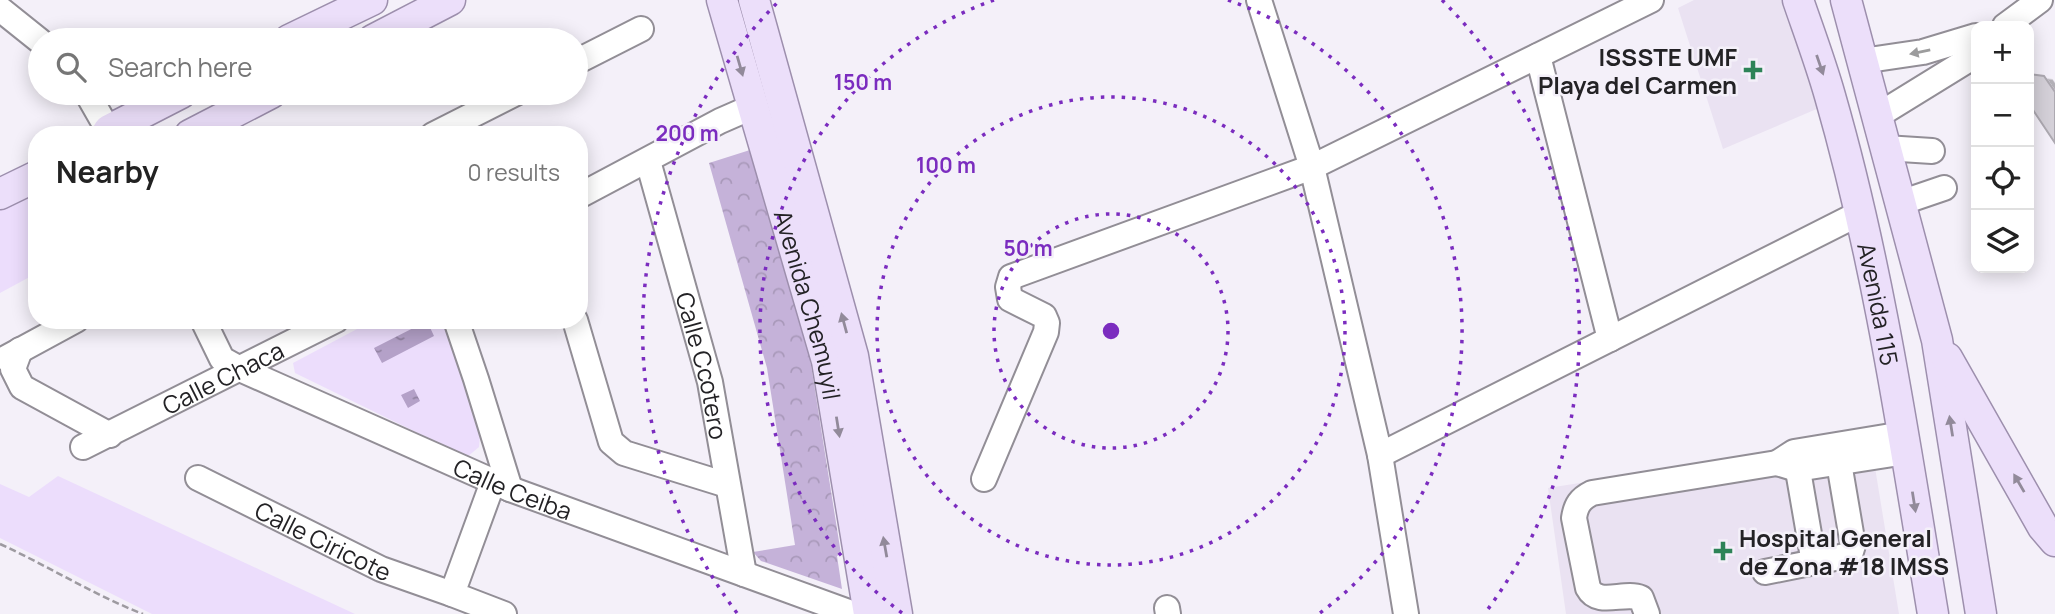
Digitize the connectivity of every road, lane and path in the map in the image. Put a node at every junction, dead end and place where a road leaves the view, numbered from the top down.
1 (372, 0) edge
2 (450, 0) edge
3 (722, 0) edge
4 (754, 0) edge
5 (1259, 0) edge
6 (1651, 0) edge
7 (1798, 0) edge
8 (1846, 0) edge
9 (2040, 0) edge
10 (0, 9) edge
11 (2011, 15) edge
12 (314, 28) edge
13 (396, 28) edge
14 (641, 29) dead end
15 (28, 31) edge
16 (1971, 38) edge
17 (588, 56) edge
18 (1538, 56) junction
19 (1971, 58) edge
20 (1862, 61) junction
21 (94, 105) edge
22 (146, 105) edge
23 (248, 105) edge
24 (492, 105) edge
25 (752, 107) junction
26 (1877, 116) junction
27 (105, 126) edge
28 (118, 126) edge
29 (207, 126) edge
30 (451, 126) edge
31 (1885, 148) junction
32 (1932, 151) dead end
33 (648, 161) junction
34 (1312, 167) junction
35 (28, 180) edge
36 (1944, 188) dead end
37 (588, 191) edge
38 (0, 194) edge
39 (1900, 203) junction
40 (1860, 213) junction
41 (59, 329) edge
42 (207, 329) edge
43 (318, 329) edge
44 (459, 329) edge
45 (578, 329) edge
46 (1610, 339) junction
47 (1937, 340) junction
48 (10, 355) edge
49 (840, 359) junction
50 (240, 369) junction
51 (110, 435) junction
52 (1905, 443) junction
53 (83, 447) dead end
54 (1380, 455) junction
55 (1790, 462) junction
56 (1839, 463) junction
57 (198, 478) dead end
58 (984, 479) dead end
59 (727, 485) junction
60 (501, 486) junction
61 (2055, 541) edge
62 (0, 544) edge
63 (1814, 563) junction
64 (1765, 572) dead end
65 (744, 574) junction
66 (452, 594) junction
67 (143, 614) edge
68 (504, 614) edge
69 (854, 614) edge
70 (869, 614) edge
71 (897, 614) edge
72 (1406, 614) edge
73 (1647, 614) edge
74 (1933, 614) edge
75 (1981, 614) edge

1 - 12 main road
2 - 13 main road
3 -> 25 main road, Avenida Chemuyil
49 -> 4 main road, Avenida Chemuyil
5 - 34 street
6 - 18 street
7 -> 40 main road, Avenida 115
8 - 20 main road, Avenida 115
9 - 11 street
10 - 15 street
14 - 17 street
16 -> 20 street
18 - 34 street
18 - 46 street
19 - 26 street
20 - 26 main road, Avenida 115
21 - 27 street
22 - 28 main road
23 - 29 main road
24 - 30 street
25 - 33 street
25 - 49 main road, Avenida Chemuyil
26 - 31 main road, Avenida 115
31 - 32 street
31 - 39 main road, Avenida 115
33 - 37 street
33 - 59 street, Calle Ccotero
34 - 54 street
34 - 58 street
35 - 38 main road
36 - 39 street
39 - 47 main road, Avenida 115
40 - 46 street
40 - 52 main road, Avenida 115
41 - 48 street
42 - 50 street, Calle Ceiba
43 - 50 street, Calle Chaca
44 - 60 street
45 - 59 street
46 - 54 street
61 -> 47 main road
75 -> 47 main road, Avenida 115
48 - 51 street
49 -> 70 main road, Avenida Chemuyil
71 -> 49 main road, Avenida Chemuyil
50 - 51 street, Calle Chaca
50 - 60 street, Calle Ceiba
51 - 53 street, Calle Chaca
52 - 55 street
52 - 56 street
52 -> 74 main road, Avenida 115
54 - 72 street
55 - 56 street
55 - 63 street
55 - 73 street
56 - 63 street
57 - 66 street, Calle Ciricote
59 - 65 street, Calle Ccotero
60 - 65 street, Calle Ceiba
60 - 66 street
62 - 67 path
63 - 64 street
65 - 69 street, Calle Ceiba
66 - 68 street, Calle Ciricote

